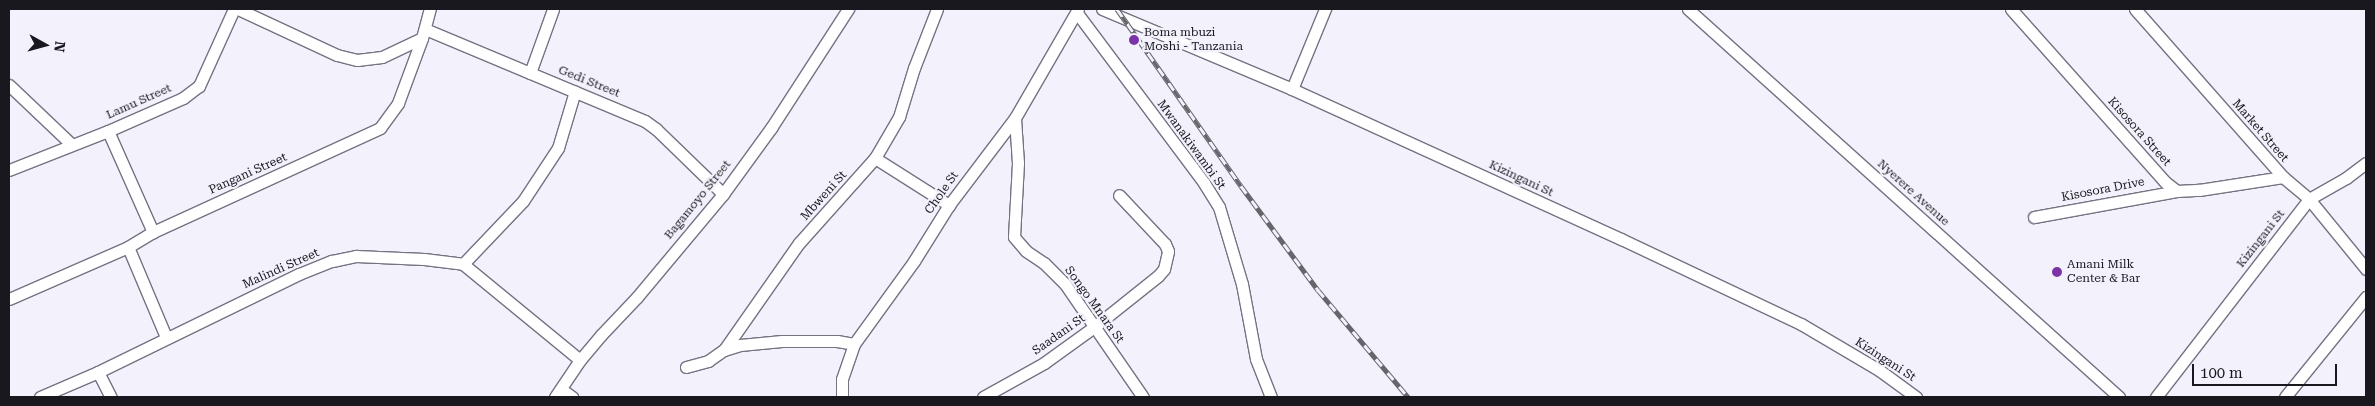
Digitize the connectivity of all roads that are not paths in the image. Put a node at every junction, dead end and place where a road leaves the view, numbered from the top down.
1 (236, 9) edge
2 (430, 9) edge
3 (553, 9) edge
4 (848, 9) edge
5 (937, 9) edge
6 (1104, 9) edge
7 (1325, 9) edge
8 (1688, 9) edge
9 (2011, 9) edge
10 (2135, 9) edge
11 (1077, 11) edge
12 (424, 33) junction
13 (530, 73) junction
14 (9, 85) edge
15 (1292, 89) junction
16 (575, 91) junction
17 (1015, 118) junction
18 (108, 131) junction
19 (71, 144) junction
20 (875, 158) junction
21 (2366, 163) edge
22 (9, 170) edge
23 (2283, 177) junction
24 (2177, 190) junction
25 (723, 194) junction
26 (1119, 195) dead end
27 (2309, 199) junction
28 (949, 206) junction
29 (2034, 218) dead end
30 (153, 232) junction
31 (128, 247) junction
32 (463, 264) junction
33 (2366, 269) edge
34 (2366, 297) edge
35 (9, 299) edge
36 (1094, 327) junction
37 (166, 337) junction
38 (854, 344) junction
39 (724, 350) junction
40 (580, 360) junction
41 (686, 367) dead end
42 (98, 372) junction
43 (558, 393) edge
44 (40, 397) edge
45 (110, 397) edge
46 (572, 397) edge
47 (842, 397) edge
48 (983, 397) edge
49 (1143, 397) edge
50 (1271, 397) edge
51 (1916, 397) edge
52 (2119, 397) edge
53 (2156, 397) edge
54 (2284, 397) edge

1 - 12 street
1 - 18 street, Lamu Street
2 - 12 street, Pangani Street
3 - 13 street
4 - 25 street, Bagamoyo Street
5 - 20 street, Mbweni St
6 - 15 street, Kizingani St
7 - 15 street
8 - 52 street, Nyerere Avenue
9 - 24 street, Kisosora Street
10 - 23 street, Market Street
11 - 17 street, Chole St
11 - 50 street, Mwanakiwambi St
12 - 13 street, Gedi Street
12 - 30 street, Pangani Street
13 - 16 street, Gedi Street
14 - 19 street
15 - 51 street, Kizingani St
16 - 25 street, Gedi Street
16 - 32 street
17 - 28 street, Chole St
17 - 36 street, Songo Mnara St
18 - 19 street, Lamu Street
18 - 30 street
19 - 22 street, Lamu Street
20 - 28 street
20 - 39 street, Mbweni St
21 - 27 street, Kizingani St
23 - 24 street
23 - 27 street, Market Street
24 - 29 street, Kisosora Drive
25 - 40 street, Bagamoyo Street
26 - 36 street, Saadani St
27 - 33 street, Market Street
27 - 53 street, Kizingani St
28 - 38 street, Chole St
30 - 31 street, Pangani Street
31 - 35 street, Pangani Street
31 - 37 street
32 - 37 street, Malindi Street
32 - 40 street
34 - 54 street
36 - 48 street, Saadani St
36 - 49 street, Songo Mnara St
37 - 42 street, Malindi Street
38 - 39 street
38 - 47 street, Chole St
39 - 41 street, Mbweni St
40 - 43 street, Bagamoyo Street
42 - 44 street, Malindi Street
42 - 45 street
43 - 46 street

